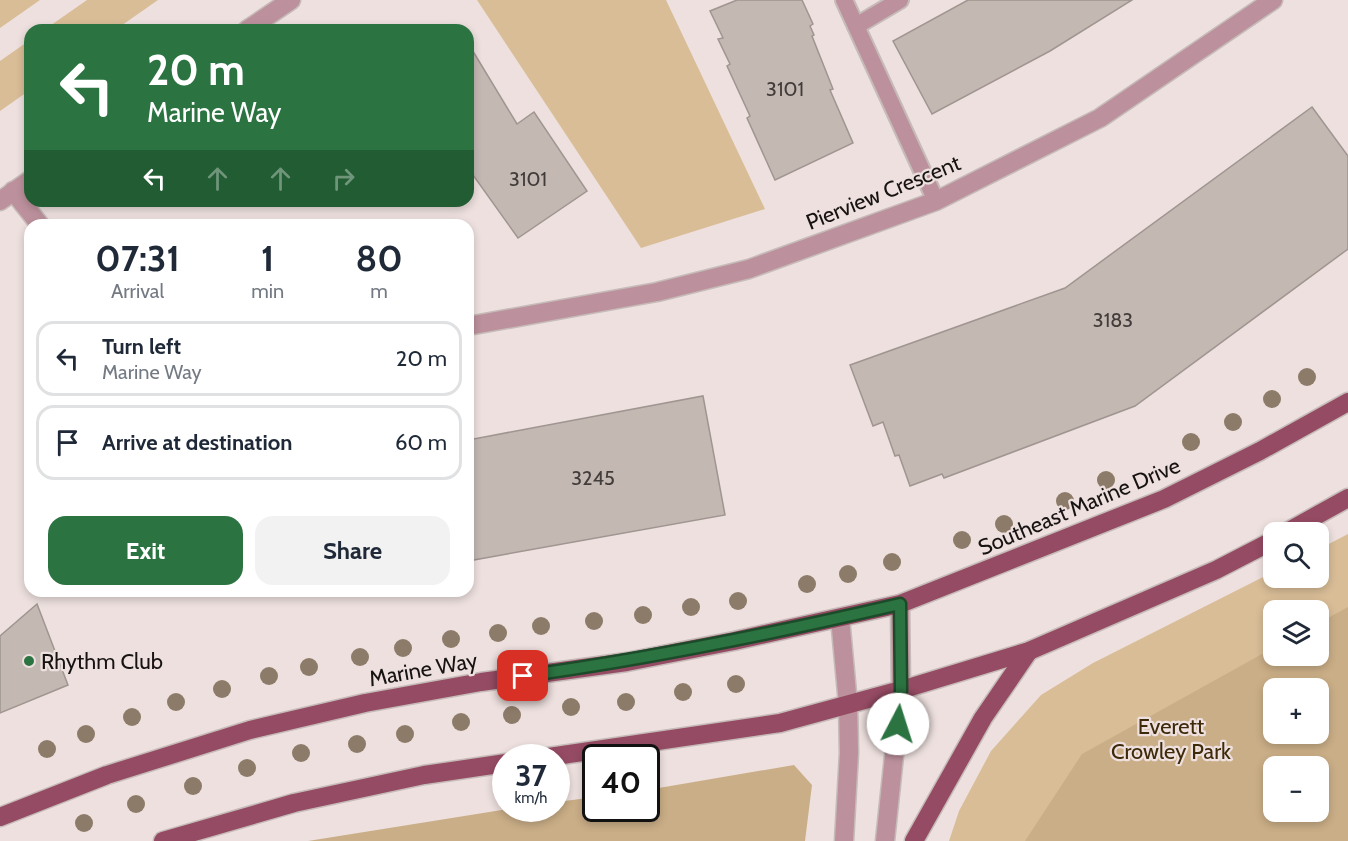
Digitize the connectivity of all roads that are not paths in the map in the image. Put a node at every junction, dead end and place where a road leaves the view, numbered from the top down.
1 (291, 0) edge
2 (844, 0) edge
3 (900, 0) edge
4 (1273, 0) edge
5 (256, 24) edge
6 (856, 26) junction
7 (24, 184) edge
8 (7, 196) edge
9 (936, 201) junction
10 (33, 219) edge
11 (474, 325) edge
12 (1348, 402) edge
13 (1348, 498) edge
14 (1305, 522) edge
15 (1263, 546) edge
16 (900, 604) junction
17 (840, 618) junction
18 (1029, 651) junction
19 (901, 690) junction
20 (848, 704) junction
21 (570, 754) edge
22 (492, 765) edge
23 (0, 817) edge
24 (164, 841) edge
25 (844, 841) edge
26 (885, 841) edge
27 (914, 841) edge

1 - 5 street
2 - 6 lane
3 - 6 lane
4 - 9 street, Pierview Crescent
6 - 9 lane
7 - 8 street
8 - 10 street
9 - 11 street, Pierview Crescent
12 - 16 main road, Southeast Marine Drive
13 - 14 main road
15 - 18 main road
16 - 17 main road, Marine Way
16 - 19 street
17 - 20 street
17 - 23 main road, Marine Way
18 - 19 main road
18 - 27 main road
19 - 20 main road
19 - 26 street
20 - 21 main road
20 - 25 street
22 - 24 main road

